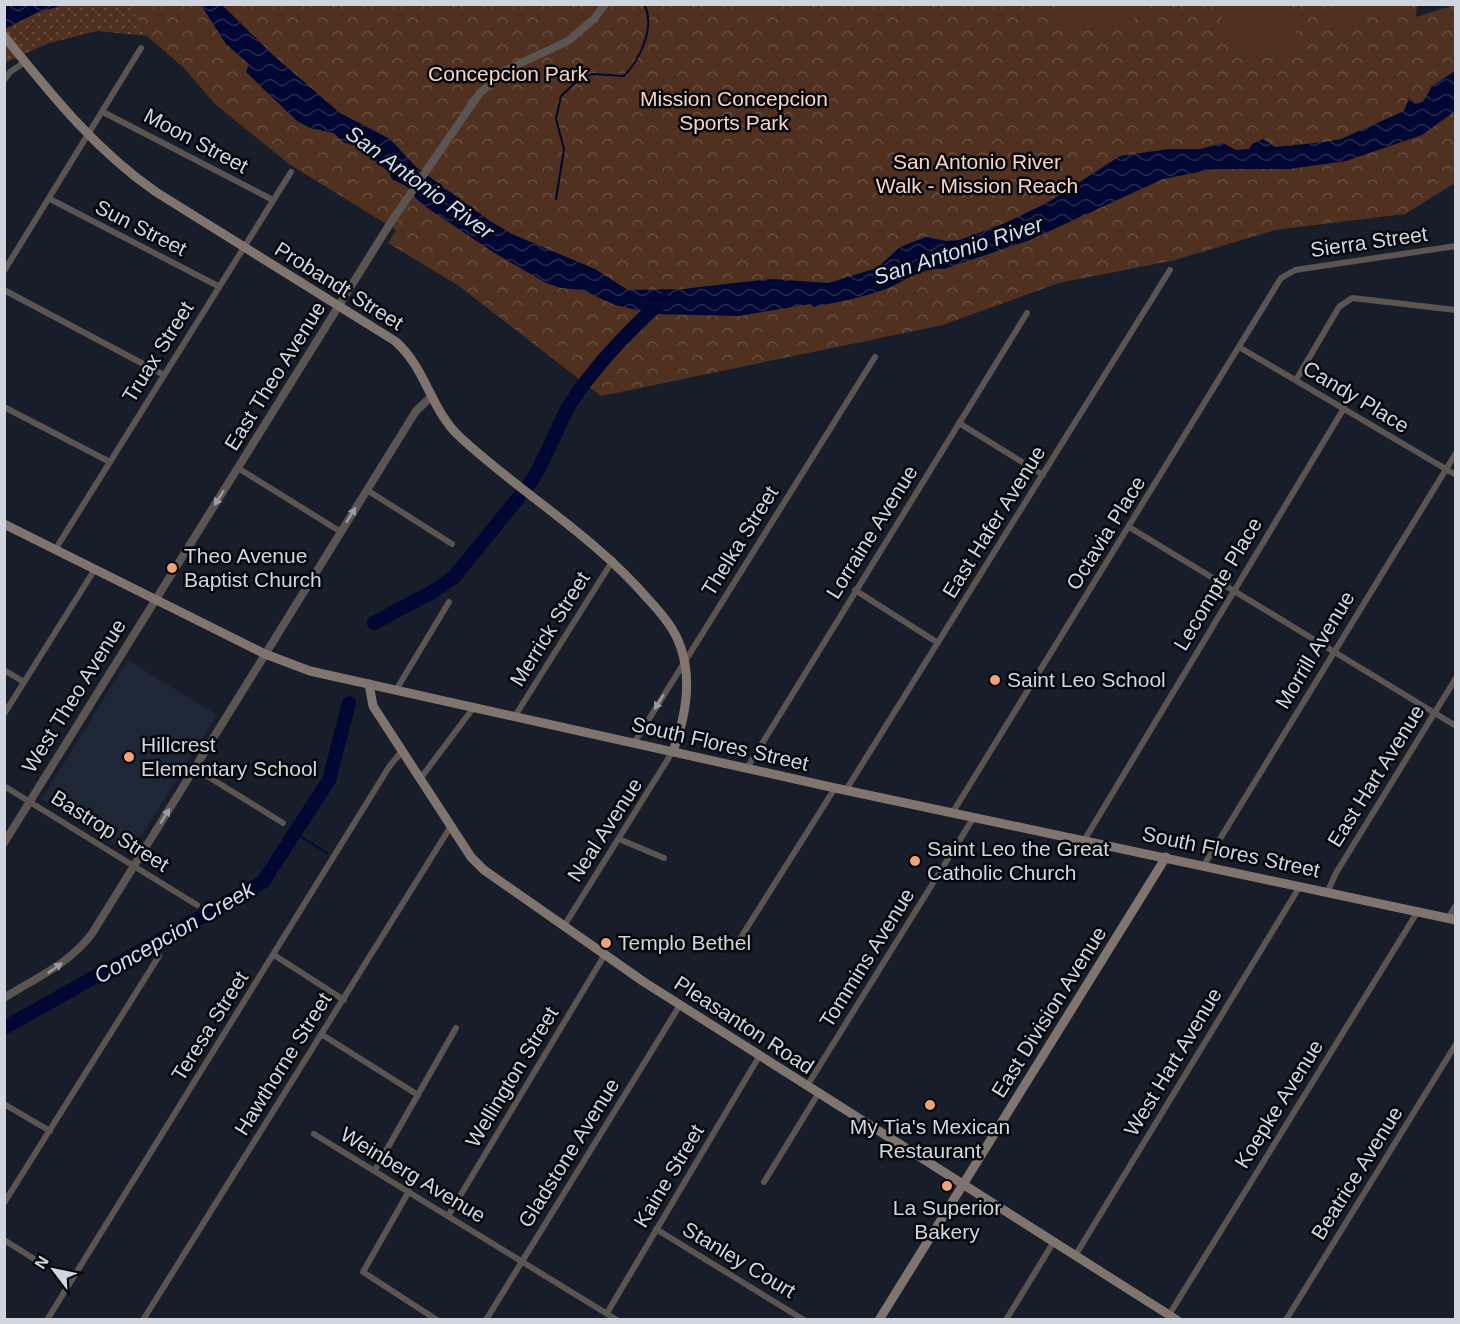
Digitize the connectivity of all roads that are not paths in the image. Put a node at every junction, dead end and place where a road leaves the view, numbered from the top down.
1 (605, 4) edge
2 (4, 36) edge
3 (141, 48) dead end
4 (23, 60) junction
5 (4, 80) edge
6 (103, 111) junction
7 (88, 137) junction
8 (291, 172) dead end
9 (50, 199) junction
10 (273, 200) junction
11 (243, 246) junction
12 (1455, 246) edge
13 (1170, 270) dead end
14 (4, 271) edge
15 (1288, 272) joint
16 (218, 286) junction
17 (4, 290) edge
18 (339, 306) junction
19 (1455, 310) edge
20 (1027, 314) dead end
21 (1239, 346) junction
22 (875, 357) dead end
23 (164, 375) junction
24 (1296, 380) junction
25 (432, 396) junction
26 (4, 407) edge
27 (1344, 408) junction
28 (959, 423) junction
29 (1455, 453) edge
30 (110, 462) junction
31 (238, 468) junction
32 (1445, 469) junction
33 (1455, 475) edge
34 (1043, 476) junction
35 (367, 490) junction
36 (4, 524) edge
37 (1129, 527) junction
38 (341, 532) junction
39 (452, 544) dead end
40 (55, 550) junction
41 (614, 560) junction
42 (95, 569) junction
43 (855, 590) junction
44 (1233, 591) junction
45 (156, 600) junction
46 (449, 602) dead end
47 (938, 643) junction
48 (1333, 652) junction
49 (266, 654) junction
50 (684, 661) junction
51 (4, 670) edge
52 (1455, 678) edge
53 (24, 682) junction
54 (369, 684) junction
55 (396, 690) junction
56 (474, 707) junction
57 (4, 714) edge
58 (1434, 714) junction
59 (515, 716) junction
60 (1455, 726) edge
61 (634, 743) junction
62 (402, 751) junction
63 (673, 751) junction
64 (194, 768) junction
65 (747, 768) junction
66 (420, 779) junction
67 (4, 786) edge
68 (835, 788) junction
69 (846, 790) junction
70 (30, 801) junction
71 (953, 812) junction
72 (974, 817) junction
73 (283, 823) dead end
74 (451, 826) junction
75 (619, 839) junction
76 (1085, 839) junction
77 (4, 843) edge
78 (1166, 857) junction
79 (664, 858) dead end
80 (1204, 865) junction
81 (134, 866) junction
82 (1300, 885) junction
83 (1328, 891) junction
84 (197, 905) dead end
85 (1455, 905) edge
86 (1418, 911) junction
87 (1451, 919) edge
88 (564, 926) junction
89 (738, 942) dead end
90 (274, 955) junction
91 (159, 956) dead end
92 (604, 956) junction
93 (4, 998) edge
94 (344, 1000) junction
95 (680, 1005) junction
96 (456, 1028) dead end
97 (321, 1034) junction
98 (1455, 1044) edge
99 (760, 1055) junction
100 (807, 1086) junction
101 (818, 1094) junction
102 (418, 1095) junction
103 (4, 1104) edge
104 (50, 1131) junction
105 (314, 1134) dead end
106 (375, 1170) junction
107 (764, 1182) dead end
108 (962, 1186) junction
109 (409, 1191) junction
110 (4, 1203) edge
111 (448, 1216) junction
112 (657, 1229) junction
113 (4, 1240) edge
114 (1053, 1243) junction
115 (1075, 1256) junction
116 (36, 1260) dead end
117 (522, 1261) junction
118 (607, 1313) junction
119 (1173, 1317) edge
120 (47, 1320) edge
121 (143, 1320) edge
122 (437, 1320) edge
123 (486, 1320) edge
124 (617, 1320) edge
125 (804, 1320) edge
126 (879, 1320) edge
127 (1006, 1320) edge
128 (1286, 1320) edge

1 - 18 street, East Theo Avenue
2 - 4 main road, Probandt Street
3 - 6 street
4 - 5 street
4 - 7 main road, Probandt Street
6 - 7 street
6 - 10 street, Moon Street
7 - 9 street
7 - 11 main road, Probandt Street
8 - 10 street, Truax Street
9 - 14 street
9 - 16 street, Sun Street
10 - 11 street, Truax Street
11 - 16 street, Truax Street
11 - 18 main road, Probandt Street
12 - 15 street, Sierra Street
13 - 34 street, East Hafer Avenue
15 - 21 street, Octavia Place
16 - 23 street, Truax Street
17 - 23 street
18 - 25 main road, Probandt Street
18 - 31 street, East Theo Avenue
19 - 24 street
20 - 28 street, Lorraine Avenue
21 - 24 street, Candy Place
21 - 37 street, Octavia Place
22 - 50 street, Thelka Street
23 - 30 street, Truax Street
24 - 27 street, Candy Place
25 - 35 street
25 - 41 main road, Probandt Street
26 - 30 street
27 - 32 street, Candy Place
27 - 44 street, Lecompte Place
28 - 34 street
28 - 43 street, Lorraine Avenue
29 - 32 street, Morrill Avenue
30 - 40 street, Truax Street
31 - 38 street
31 -> 45 street, East Theo Avenue
32 - 33 street, Candy Place
32 - 48 street, Morrill Avenue
34 - 47 street, East Hafer Avenue
38 -> 35 street
35 - 39 street
36 - 40 main road, South Flores Street
37 - 44 street
37 - 71 street, Octavia Place
38 - 49 street
40 - 42 main road, South Flores Street
41 - 50 main road, Probandt Street
41 - 59 street, Merrick Street
42 - 45 main road, South Flores Street
42 - 53 street
43 - 47 street
43 - 65 street, Lorraine Avenue
44 - 48 street
44 - 76 street, Lecompte Place
45 - 49 main road, South Flores Street
45 - 70 street, West Theo Avenue
46 - 55 street
47 - 69 street, East Hafer Avenue
48 - 58 street
48 - 80 street, Morrill Avenue
49 - 54 main road, South Flores Street
49 - 64 street
50 -> 61 street, Thelka Street
50 - 63 main road, Probandt Street
51 - 53 street
52 - 58 street, East Hart Avenue
53 - 57 street
54 - 55 main road, South Flores Street
54 - 62 main road, Pleasanton Road
55 - 56 main road, South Flores Street
56 - 59 main road, South Flores Street
56 - 66 street
58 - 60 street
58 - 83 street, East Hart Avenue
59 - 61 main road, South Flores Street
61 - 63 main road, South Flores Street
62 - 66 main road, Pleasanton Road
62 - 90 street, Teresa Street
63 - 65 main road, South Flores Street
63 - 75 street, Neal Avenue
64 - 73 street
81 -> 64 street
65 - 68 main road, South Flores Street
66 - 74 main road, Pleasanton Road
67 - 70 street, Bastrop Street
68 - 69 main road, South Flores Street
68 - 89 street
69 - 71 main road, South Flores Street
70 - 77 street, West Theo Avenue
70 - 81 street, Bastrop Street
71 - 72 main road, South Flores Street
72 - 76 main road, South Flores Street
72 - 100 street, Tommins Avenue
74 - 88 main road, Pleasanton Road
74 - 94 street, Hawthorne Street
75 - 79 street
75 - 88 street, Neal Avenue
76 - 78 main road, South Flores Street
78 - 80 main road, South Flores Street
78 - 108 main road, East Division Avenue
80 - 82 main road, South Flores Street
81 - 84 street, Bastrop Street
93 -> 81 street
82 - 83 main road, South Flores Street
82 - 115 street, West Hart Avenue
83 - 86 main road, South Flores Street
85 - 87 street
86 - 87 main road, South Flores Street
86 - 119 street, Koepke Avenue
88 - 92 main road, Pleasanton Road
90 - 94 street
90 - 120 street, Teresa Street
91 - 104 street
92 - 95 main road, Pleasanton Road
92 - 111 street, Wellington Street
94 - 97 street, Hawthorne Street
95 - 99 main road, Pleasanton Road
95 - 117 street, Gladstone Avenue
96 - 102 street
97 - 102 street
97 - 121 street, Hawthorne Street
98 - 128 street, Beatrice Avenue
99 - 100 main road, Pleasanton Road
99 - 112 street, Kaine Street
100 - 101 main road, Pleasanton Road
101 - 107 street
101 - 108 main road, Pleasanton Road
102 - 106 street
103 - 104 street
104 - 110 street
105 - 106 street, Weinberg Avenue
106 - 109 street, Weinberg Avenue
108 - 114 main road, Pleasanton Road
108 - 126 main road, East Division Avenue
109 - 111 street, Weinberg Avenue
109 - 122 street
111 - 117 street, Weinberg Avenue
112 - 118 street, Kaine Street
112 - 125 street, Stanley Court
113 - 116 street
114 - 115 main road, Pleasanton Road
114 - 127 street
115 - 119 main road, Pleasanton Road
117 - 118 street, Weinberg Avenue
117 - 123 street, Gladstone Avenue
118 - 124 street, Weinberg Avenue

